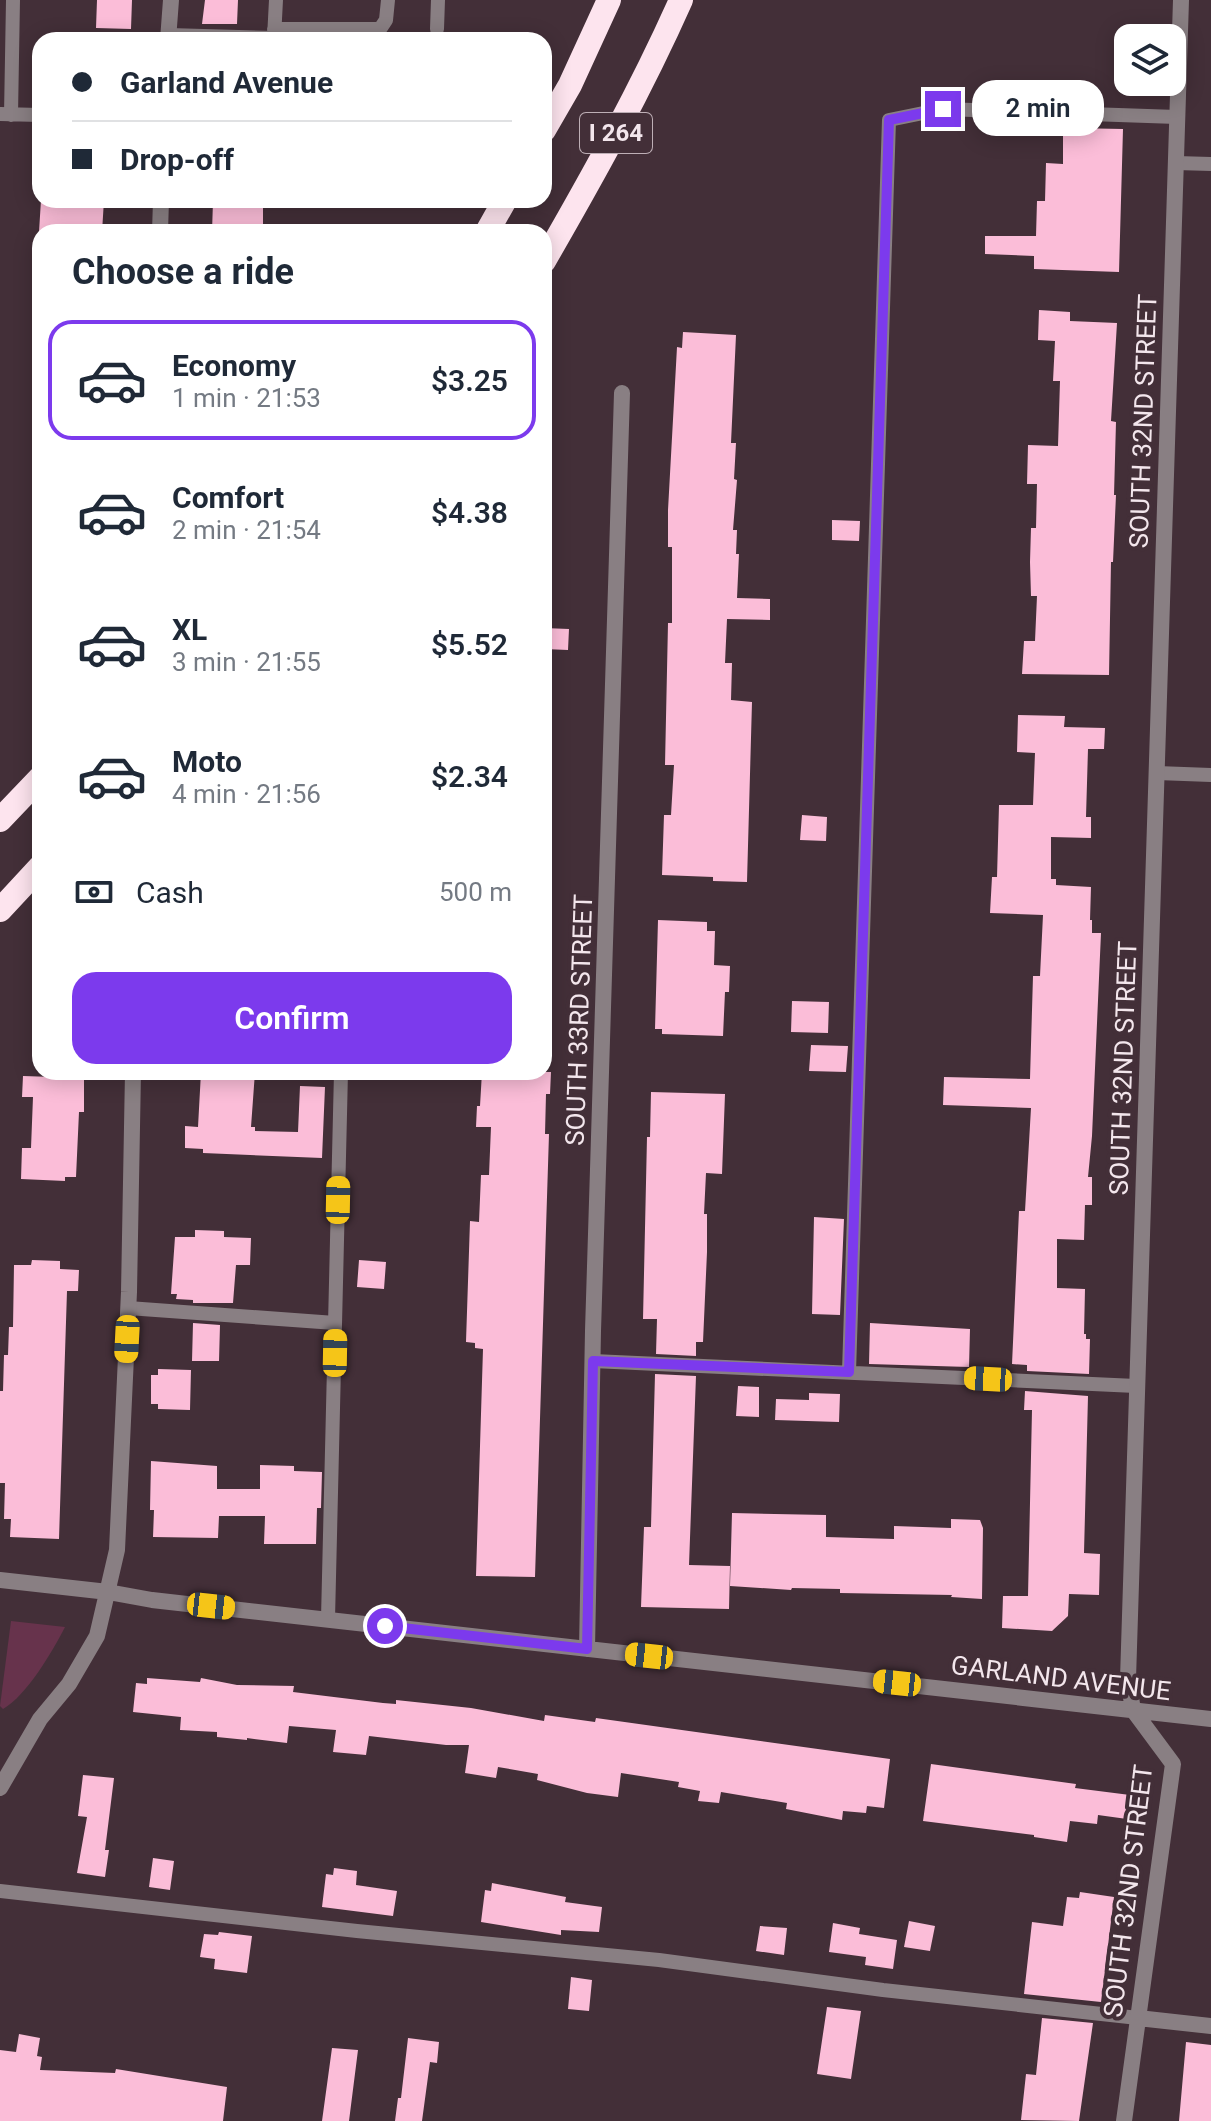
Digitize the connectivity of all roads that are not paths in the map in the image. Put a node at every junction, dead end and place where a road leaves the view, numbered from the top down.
1 (13, 0) edge
2 (171, 0) edge
3 (276, 0) edge
4 (388, 0) edge
5 (438, 0) edge
6 (609, 0) edge
7 (681, 0) edge
8 (1181, 0) edge
9 (274, 29) joint
10 (437, 29) dead end
11 (168, 32) edge
12 (6, 114) edge
13 (32, 115) edge
14 (552, 116) edge
15 (1177, 117) junction
16 (1176, 163) junction
17 (1211, 164) edge
18 (552, 247) edge
19 (622, 393) dead end
20 (1157, 773) junction
21 (1211, 775) edge
22 (32, 786) edge
23 (0, 820) edge
24 (32, 876) edge
25 (0, 910) edge
26 (133, 1080) edge
27 (341, 1080) edge
28 (128, 1308) junction
29 (335, 1323) junction
30 (593, 1361) junction
31 (849, 1372) junction
32 (1136, 1386) junction
33 (0, 1582) edge
34 (108, 1592) junction
35 (328, 1619) junction
36 (587, 1649) junction
37 (1133, 1710) junction
38 (1211, 1719) edge
39 (0, 1788) edge
40 (0, 1891) edge
41 (1138, 2018) junction
42 (1211, 2026) edge
43 (1124, 2121) edge

1 - 12 lane
2 - 11 street
3 - 9 lane
4 - 9 lane
5 - 10 lane
6 - 14 highway, I 264
7 - 18 highway, I 264
8 - 15 street, SOUTH 32ND STREET
12 - 13 lane
15 - 16 street, SOUTH 32ND STREET
15 - 31 lane
16 - 17 lane
16 - 20 street, SOUTH 32ND STREET
19 - 30 street, SOUTH 33RD STREET
20 - 21 lane
20 - 32 street, SOUTH 32ND STREET
22 - 23 highway
24 - 25 highway
26 - 28 street
27 - 29 lane
28 - 29 lane
28 - 34 street
29 - 35 lane
30 - 31 lane
30 - 36 street, SOUTH 33RD STREET
31 - 32 lane
32 - 37 street, SOUTH 32ND STREET
33 - 34 street, GARLAND AVENUE
34 - 35 street, GARLAND AVENUE
34 - 39 street
35 - 36 street, GARLAND AVENUE
36 - 37 street, GARLAND AVENUE
37 - 38 street, GARLAND AVENUE
37 - 41 street, SOUTH 32ND STREET
40 - 41 lane
41 - 42 street
41 - 43 street, SOUTH 32ND STREET

